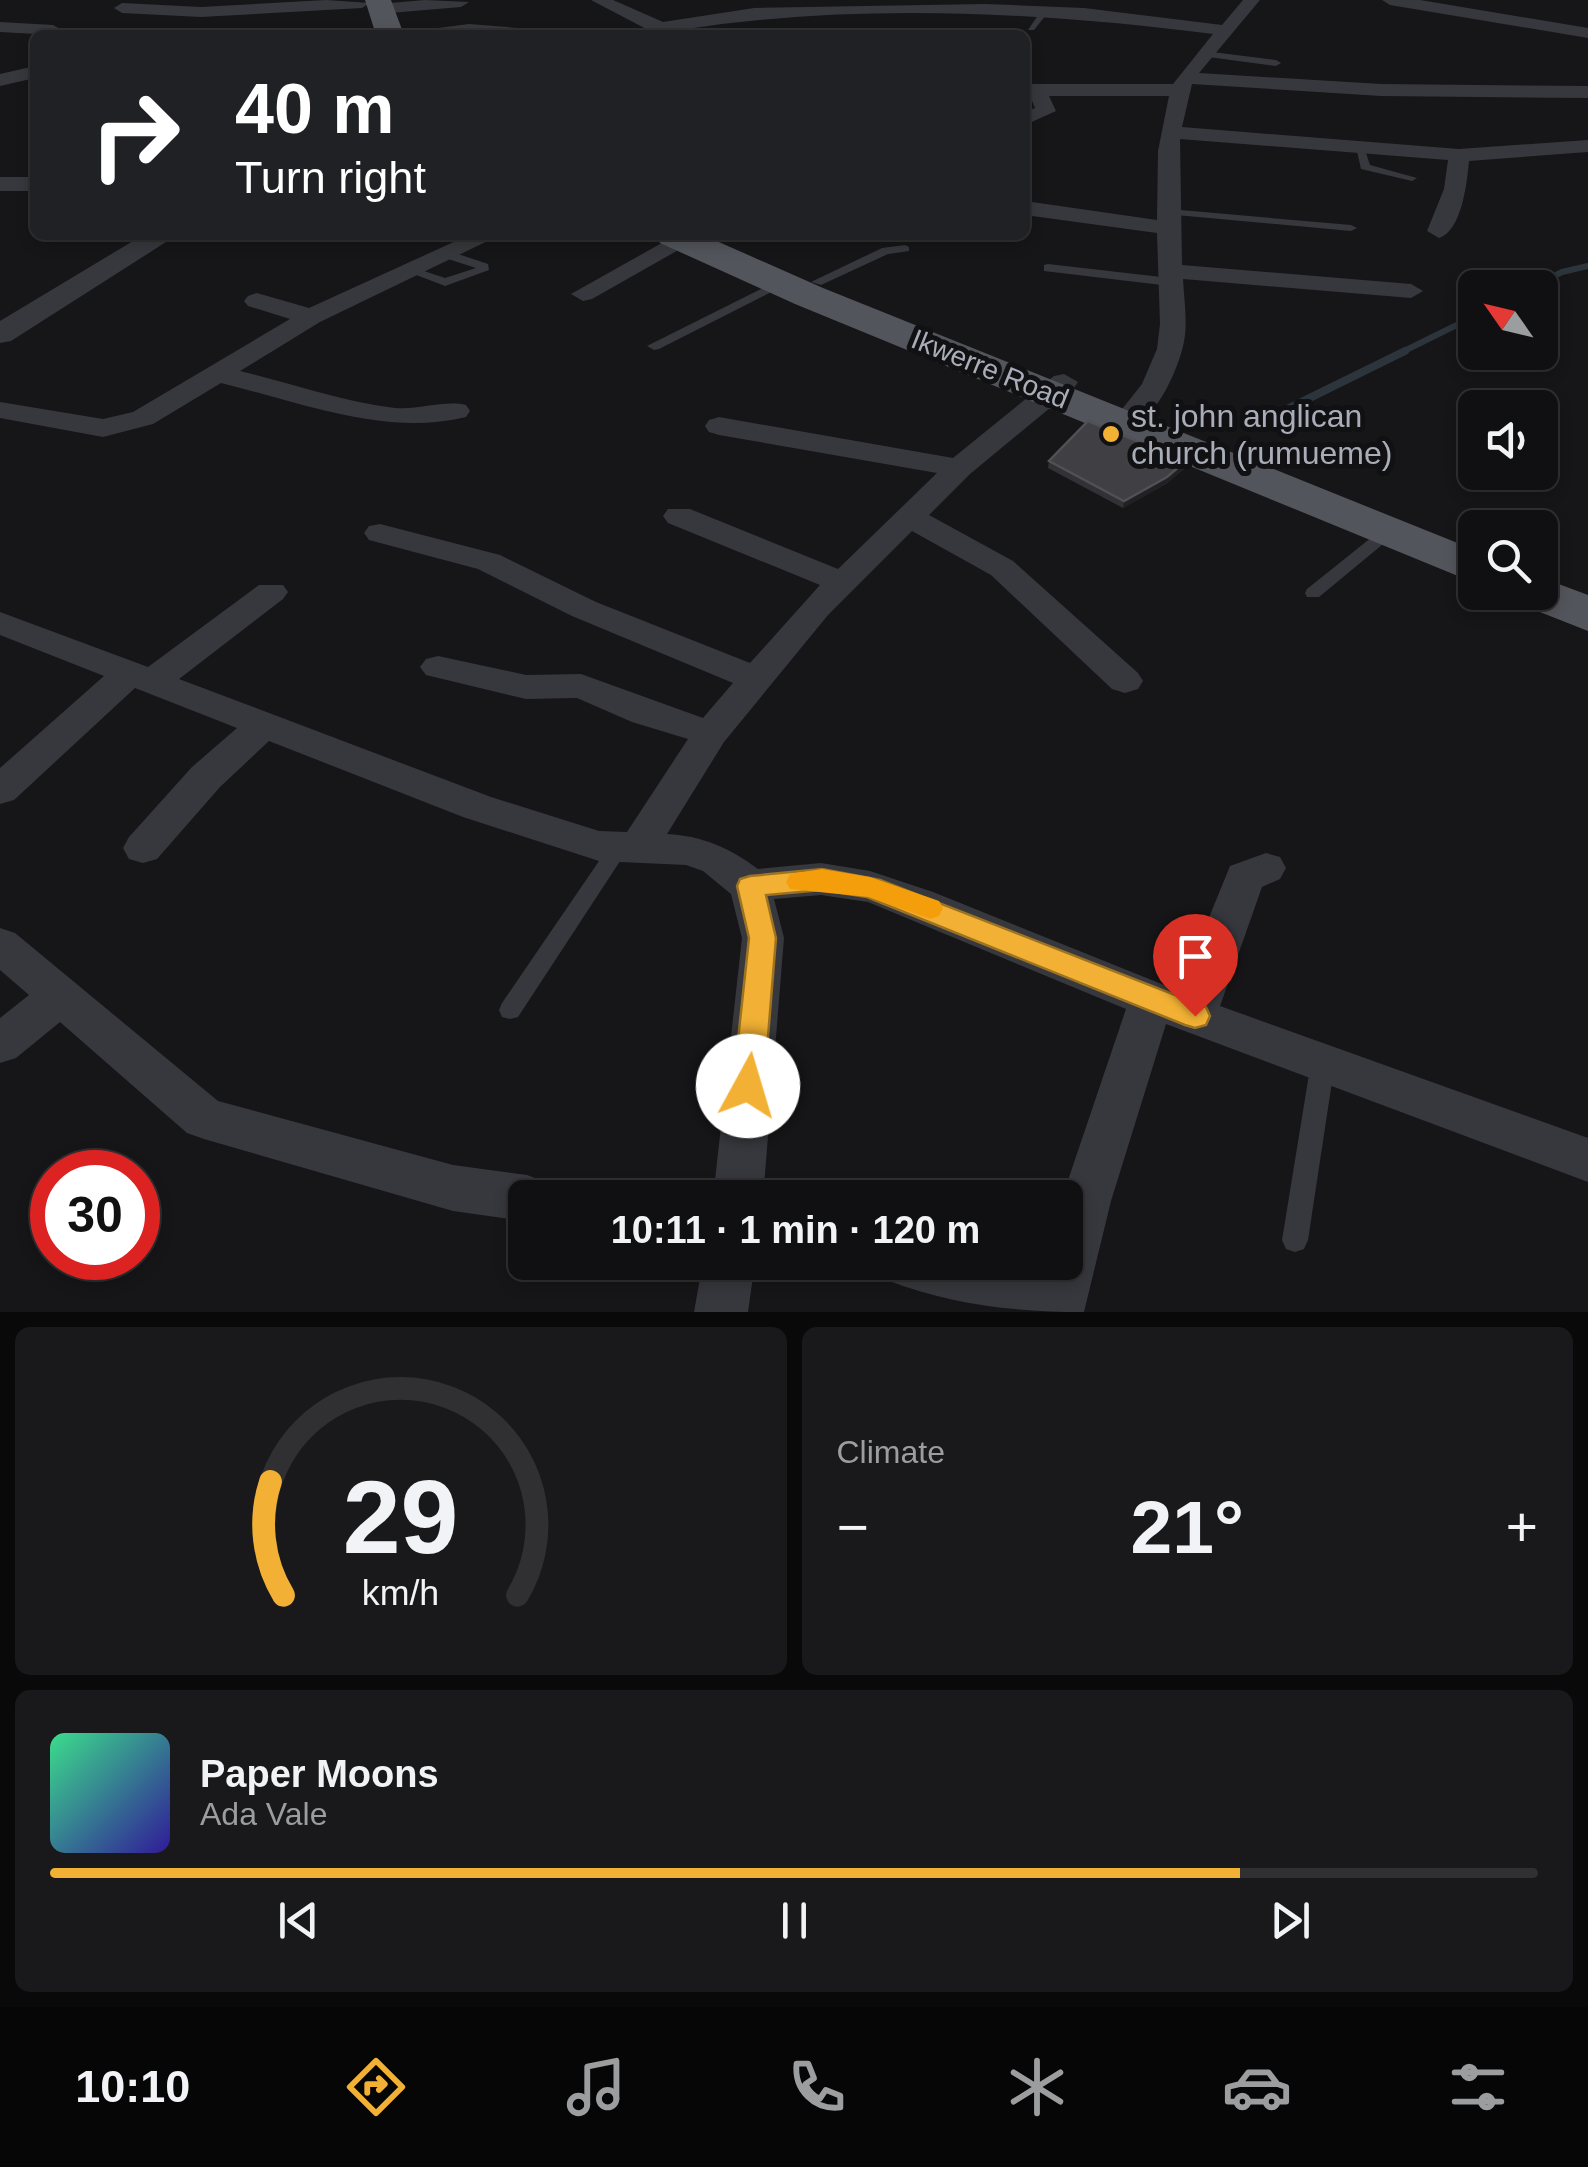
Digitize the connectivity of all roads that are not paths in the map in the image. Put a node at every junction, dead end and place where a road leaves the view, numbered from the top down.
1 (1252, 0) edge
2 (1390, 0) edge
3 (607, 1) edge
4 (461, 2) edge
5 (981, 5) edge
6 (836, 7) edge
7 (122, 8) dead end
8 (369, 9) edge
9 (1046, 10) junction
10 (803, 12) junction
11 (0, 27) edge
12 (658, 28) junction
13 (1031, 28) dead end
14 (53, 30) dead end
15 (386, 30) edge
16 (663, 30) edge
17 (808, 30) edge
18 (1224, 30) junction
19 (1588, 33) edge
20 (1204, 54) junction
21 (1276, 63) dead end
22 (30, 73) edge
23 (0, 80) edge
24 (1182, 84) junction
25 (1031, 90) edge
26 (1588, 92) edge
27 (1030, 127) edge
28 (1172, 132) junction
29 (1588, 146) edge
30 (1360, 149) junction
31 (1460, 155) junction
32 (1412, 178) dead end
33 (0, 184) edge
34 (30, 184) edge
35 (1030, 208) edge
36 (1168, 220) junction
37 (1352, 228) dead end
38 (1439, 230) dead end
39 (121, 240) edge
40 (155, 240) edge
41 (478, 240) edge
42 (682, 240) edge
43 (695, 240) edge
44 (905, 249) dead end
45 (449, 255) junction
46 (1048, 268) dead end
47 (412, 271) junction
48 (1170, 277) junction
49 (800, 282) junction
50 (1411, 290) dead end
51 (583, 294) dead end
52 (258, 301) dead end
53 (0, 312) edge
54 (310, 317) junction
55 (0, 334) edge
56 (654, 346) dead end
57 (218, 374) junction
58 (1055, 387) junction
59 (0, 410) edge
60 (456, 411) dead end
61 (1130, 417) junction
62 (719, 426) dead end
63 (959, 468) junction
64 (679, 516) dead end
65 (910, 517) junction
66 (1388, 532) junction
67 (380, 533) dead end
68 (1458, 542) edge
69 (1458, 561) edge
70 (1558, 581) edge
71 (842, 582) junction
72 (272, 592) dead end
73 (1588, 593) edge
74 (1314, 594) dead end
75 (1558, 602) edge
76 (1588, 614) edge
77 (0, 623) edge
78 (438, 667) dead end
79 (142, 676) junction
80 (754, 678) junction
81 (1125, 682) dead end
82 (266, 722) junction
83 (711, 732) junction
84 (0, 790) edge
85 (628, 847) junction
86 (144, 848) dead end
87 (1266, 868) dead end
88 (750, 886) junction
89 (0, 946) edge
90 (60, 996) junction
91 (1173, 1008) junction
92 (510, 1010) dead end
93 (0, 1044) edge
94 (1322, 1062) junction
95 (1588, 1160) edge
96 (740, 1180) edge
97 (508, 1195) edge
98 (1295, 1240) dead end
99 (726, 1280) edge
100 (971, 1280) edge
101 (1058, 1304) edge
102 (721, 1312) edge

1 - 18 street
2 - 19 street
3 - 12 street
4 - 8 street
5 - 6 street
5 - 9 street
6 - 10 street
7 - 8 street
8 - 15 main road
9 - 13 lane
9 - 18 street
10 - 12 street
10 - 17 street
11 - 14 street
12 - 16 street
18 - 20 street
20 - 21 lane
20 - 24 street
22 - 23 street
24 - 25 street
24 - 26 street
24 - 28 street
25 - 27 street
28 - 30 street
28 - 36 street
29 - 31 street
30 - 31 street
30 - 32 lane
31 - 38 street
33 - 34 street
35 - 36 street
36 - 37 lane
36 - 48 street
39 - 53 street
40 - 55 street
41 - 45 street
42 - 51 street
43 - 49 main road, Ikwerre Road
44 - 49 lane
45 - 47 street
45 - 47 lane
46 - 48 lane
47 - 54 street
48 - 50 street
48 - 61 street
49 - 56 lane
49 - 58 main road, Ikwerre Road
52 - 54 street
54 - 57 street
57 - 59 street
57 - 60 street
58 - 61 main road, Ikwerre Road
58 - 63 street
61 - 66 main road, Ikwerre Road
61 - 68 main road, Ikwerre Road
62 - 63 street
63 - 65 street
64 - 71 street
65 - 71 street
65 - 81 street
66 - 69 main road, Ikwerre Road
66 - 74 lane
67 - 80 street
70 - 73 main road
71 - 80 street
72 - 79 street
75 - 76 main road
77 - 79 street
78 - 83 street
79 - 82 street
79 - 84 street
80 - 83 street
82 - 85 street
82 - 86 street
83 - 85 street
85 - 88 street
85 - 92 lane
87 - 91 street
88 - 91 street
88 - 96 street
89 - 90 street
90 - 93 street
90 - 97 street
91 - 94 street
91 - 101 street
94 - 95 street
94 - 98 lane
99 - 102 street
100 - 101 street

